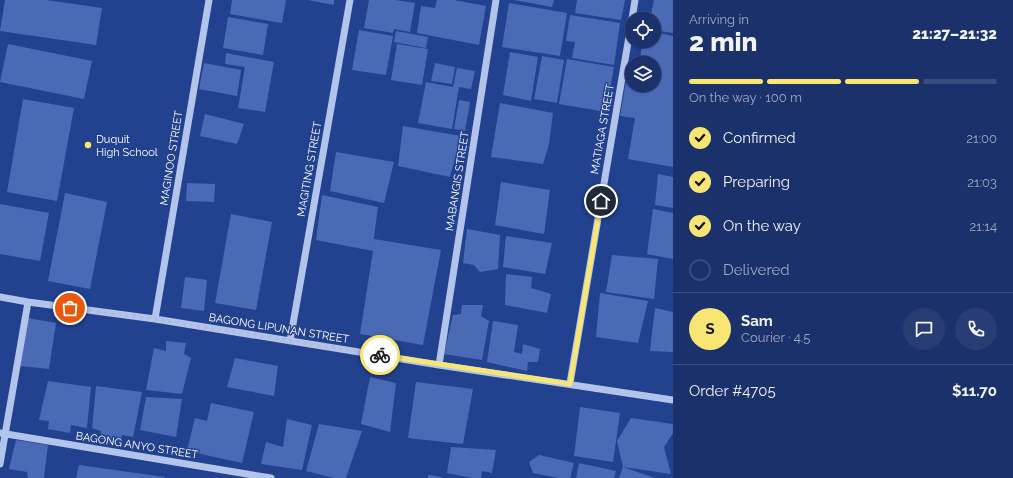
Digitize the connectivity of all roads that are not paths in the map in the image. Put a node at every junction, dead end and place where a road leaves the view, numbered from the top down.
1 (209, 0) edge
2 (350, 0) edge
3 (496, 0) edge
4 (635, 0) edge
5 (633, 12) edge
6 (627, 48) edge
7 (0, 297) edge
8 (28, 302) junction
9 (155, 319) junction
10 (290, 341) junction
11 (439, 365) junction
12 (570, 384) junction
13 (673, 400) edge
14 (2, 434) edge
15 (0, 464) edge
16 (271, 478) edge

1 - 9 street, MAGINOO STREET
2 - 10 street, MAGITING STREET
3 - 11 street, MABANGIS STREET
4 - 5 street, MATIAGA STREET
6 - 12 street, MATIAGA STREET
7 - 8 street, BAGONG LIPUNAN STREET
8 - 9 street, BAGONG LIPUNAN STREET
8 - 14 street
9 - 10 street, BAGONG LIPUNAN STREET
10 - 11 street, BAGONG LIPUNAN STREET
11 - 12 street, BAGONG LIPUNAN STREET
12 - 13 street, BAGONG LIPUNAN STREET
14 - 15 street
14 - 16 street, BAGONG ANYO STREET

